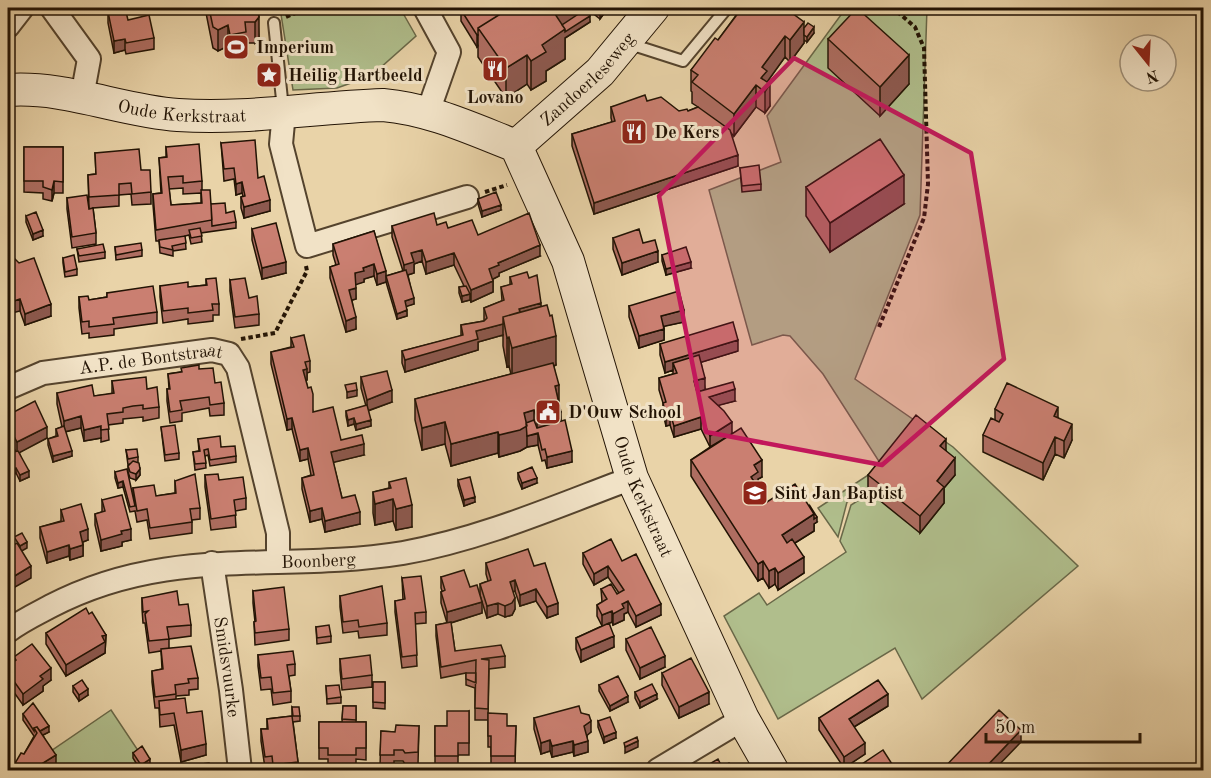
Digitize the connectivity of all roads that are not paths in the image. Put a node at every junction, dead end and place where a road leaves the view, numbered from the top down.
1 (22, 8) edge
2 (52, 8) edge
3 (425, 8) edge
4 (653, 8) edge
5 (727, 8) edge
6 (274, 23) road end
7 (8, 26) edge
8 (624, 42) junction
9 (8, 90) edge
10 (82, 97) junction
11 (284, 112) junction
12 (428, 112) junction
13 (516, 146) junction
14 (467, 197) road end
15 (8, 388) edge
16 (632, 478) junction
17 (278, 560) junction
18 (212, 563) junction
19 (8, 631) edge
20 (743, 719) junction
21 (240, 771) edge
22 (658, 771) edge
23 (772, 771) edge

1 - 7 street
2 - 10 street
3 - 12 street
4 - 8 street, Zandoerleseweg
5 - 8 lane
6 - 11 lane
8 - 13 street, Zandoerleseweg
9 - 10 street, Oude Kerkstraat
10 - 11 street, Oude Kerkstraat
11 - 12 street, Oude Kerkstraat
11 - 14 street
12 - 13 street, Oude Kerkstraat
13 - 16 street, Oude Kerkstraat
15 - 17 street, A.P. de Bontstraat
16 - 17 street, Boonberg
16 - 20 street, Oude Kerkstraat
17 - 18 street, Boonberg
18 - 19 street, Boonberg
18 - 21 street, Smidsvuurke
20 - 22 street
20 - 23 street, Oude Kerkstraat

